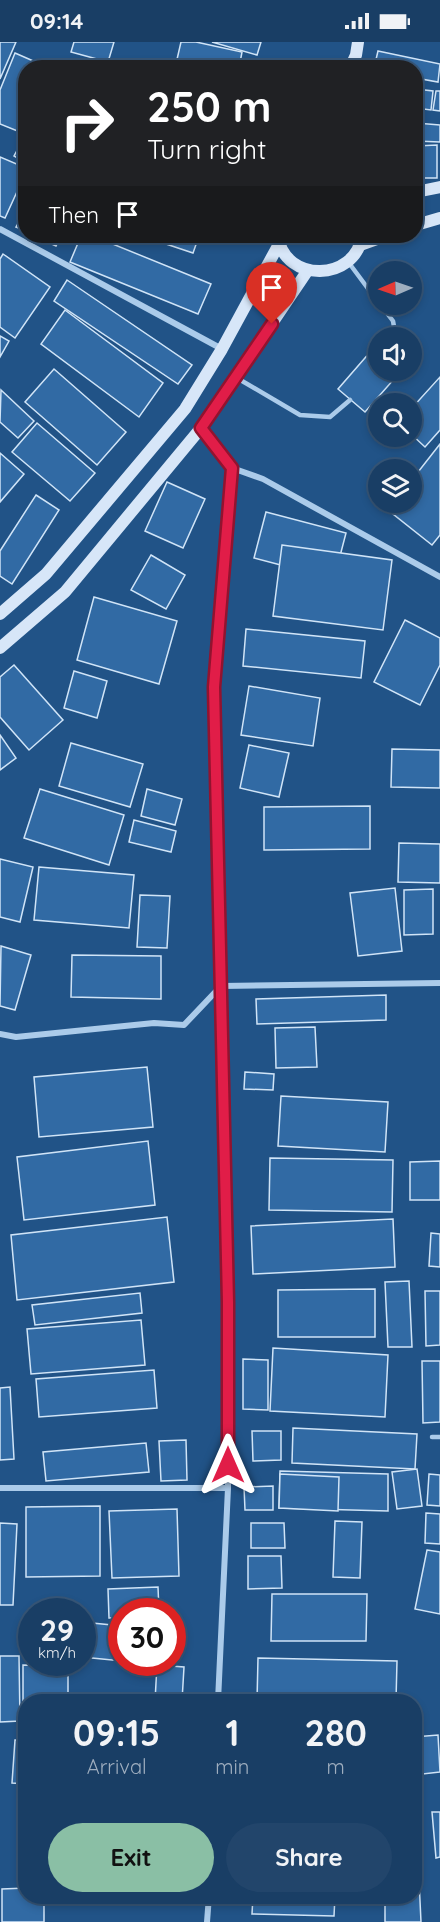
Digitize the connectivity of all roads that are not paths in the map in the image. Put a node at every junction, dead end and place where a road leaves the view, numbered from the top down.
1 (358, 42) edge
2 (354, 60) edge
3 (440, 187) edge
4 (423, 191) edge
5 (440, 218) edge
6 (423, 223) edge
7 (0, 229) edge
8 (18, 239) edge
9 (26, 243) edge
10 (276, 243) edge
11 (280, 243) edge
12 (359, 243) edge
13 (348, 262) junction
14 (308, 270) junction
15 (368, 288) edge
16 (222, 349) junction
17 (235, 377) junction
18 (350, 400) dead end
19 (201, 428) junction
20 (232, 468) junction
21 (440, 577) edge
22 (0, 614) edge
23 (0, 648) edge
24 (440, 983) edge
25 (221, 986) junction
26 (0, 1034) edge
27 (432, 1437) dead end
28 (440, 1437) edge
29 (0, 1488) edge
30 (228, 1488) junction
31 (218, 1694) edge
32 (208, 1904) edge
33 (207, 1922) edge

1 - 2 main road
3 - 4 main road
5 - 6 main road
7 - 8 street
9 - 16 street
10 - 16 main road
11 - 14 main road
12 - 13 main road
13 - 14 main road
13 - 15 lane
14 - 17 main road
16 - 22 main road
17 - 18 lane
17 - 19 main road
19 - 20 street
19 - 23 main road
20 - 21 street
20 - 25 street
24 - 25 street
25 - 26 street
25 - 30 street
27 - 28 lane
29 - 30 street
30 - 31 street
32 - 33 street

